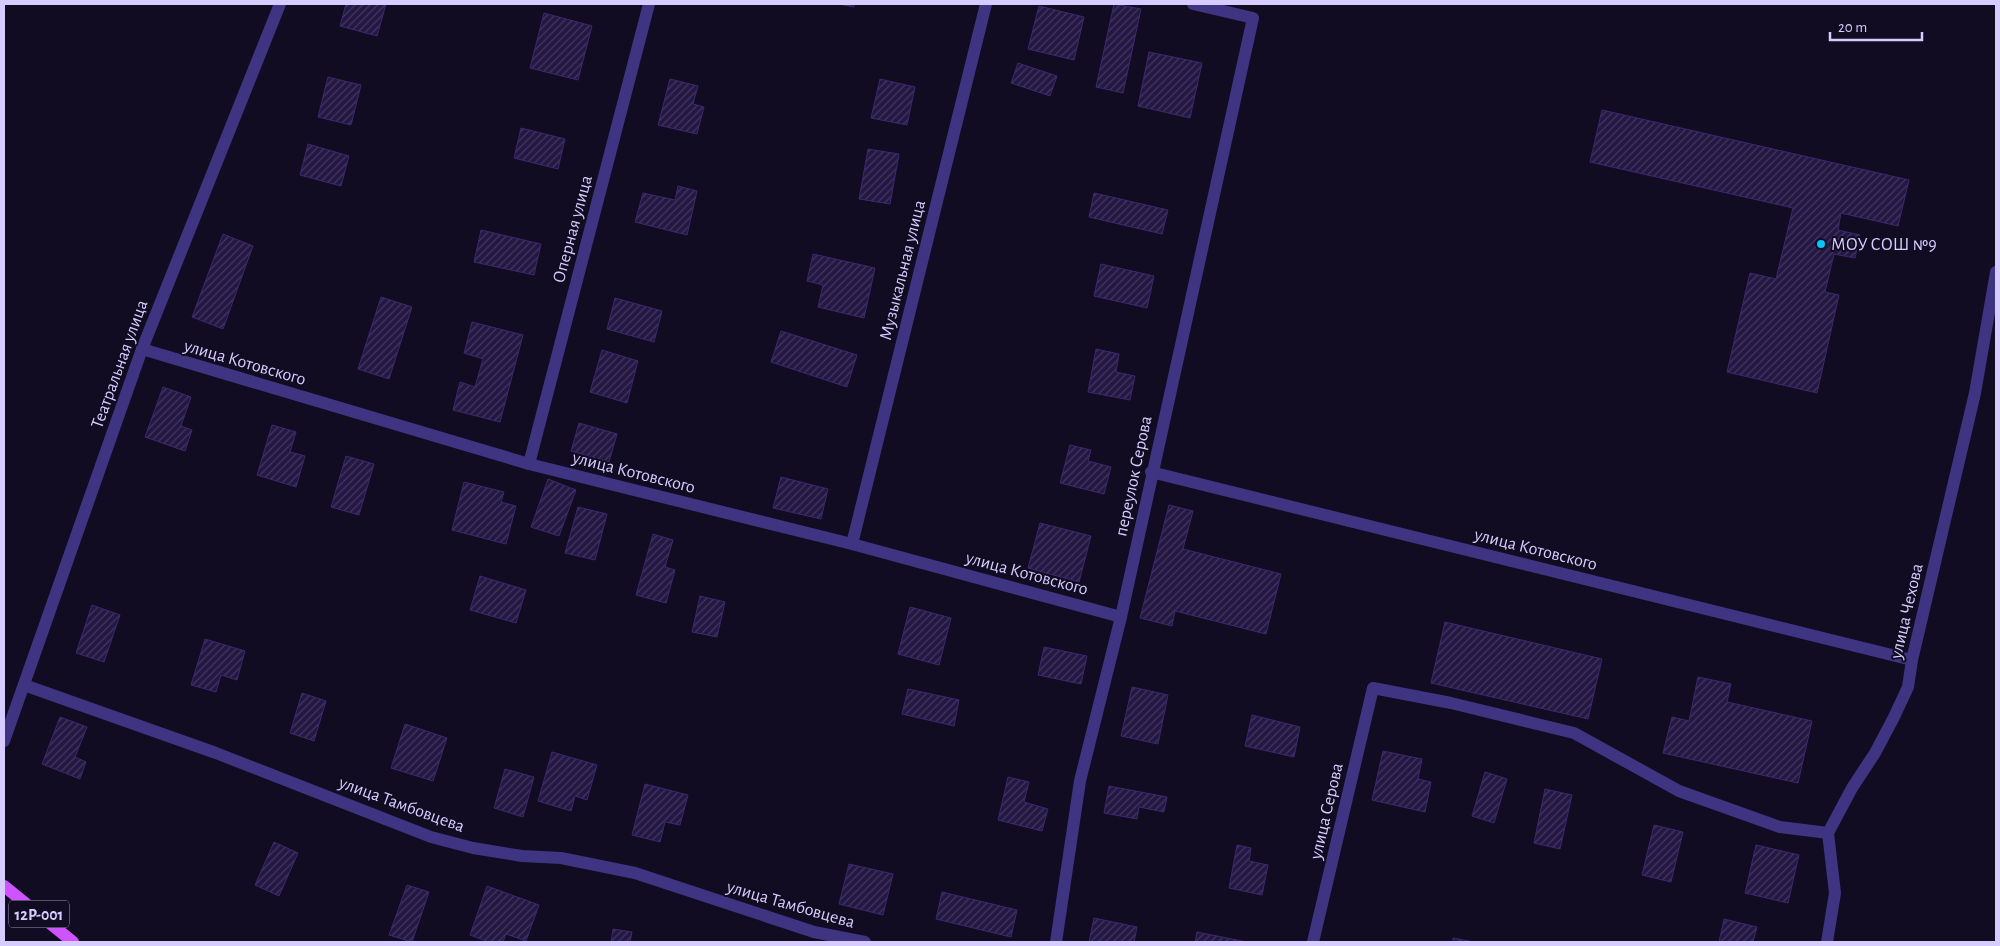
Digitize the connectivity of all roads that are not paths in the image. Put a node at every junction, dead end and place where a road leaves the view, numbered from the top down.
1 (280, 4) edge
2 (649, 4) edge
3 (986, 4) edge
4 (1193, 4) edge
5 (1996, 272) edge
6 (142, 349) junction
7 (529, 464) junction
8 (1151, 472) junction
9 (852, 544) junction
10 (1121, 617) junction
11 (1912, 660) junction
12 (24, 685) junction
13 (4, 741) edge
14 (1828, 833) junction
15 (4, 886) edge
16 (74, 942) edge
17 (864, 942) edge
18 (1056, 942) edge
19 (1313, 942) edge
20 (1827, 942) edge

1 - 6 street, Театральная улица
2 - 7 street, Оперная улица
3 - 9 street, Музыкальная улица
4 - 8 street, переулок Серова
5 - 11 street, улица Чехова
6 - 7 street, улица Котовского
6 - 12 street, Театральная улица
7 - 9 street, улица Котовского
8 - 10 street, переулок Серова
8 - 11 street, улица Котовского
9 - 10 street, улица Котовского
10 - 18 street, переулок Серова
11 - 14 street, улица Чехова
12 - 13 street, Театральная улица
12 - 17 street, улица Тамбовцева
14 - 19 street, улица Серова
14 - 20 street
15 - 16 main road, 12Р-001

